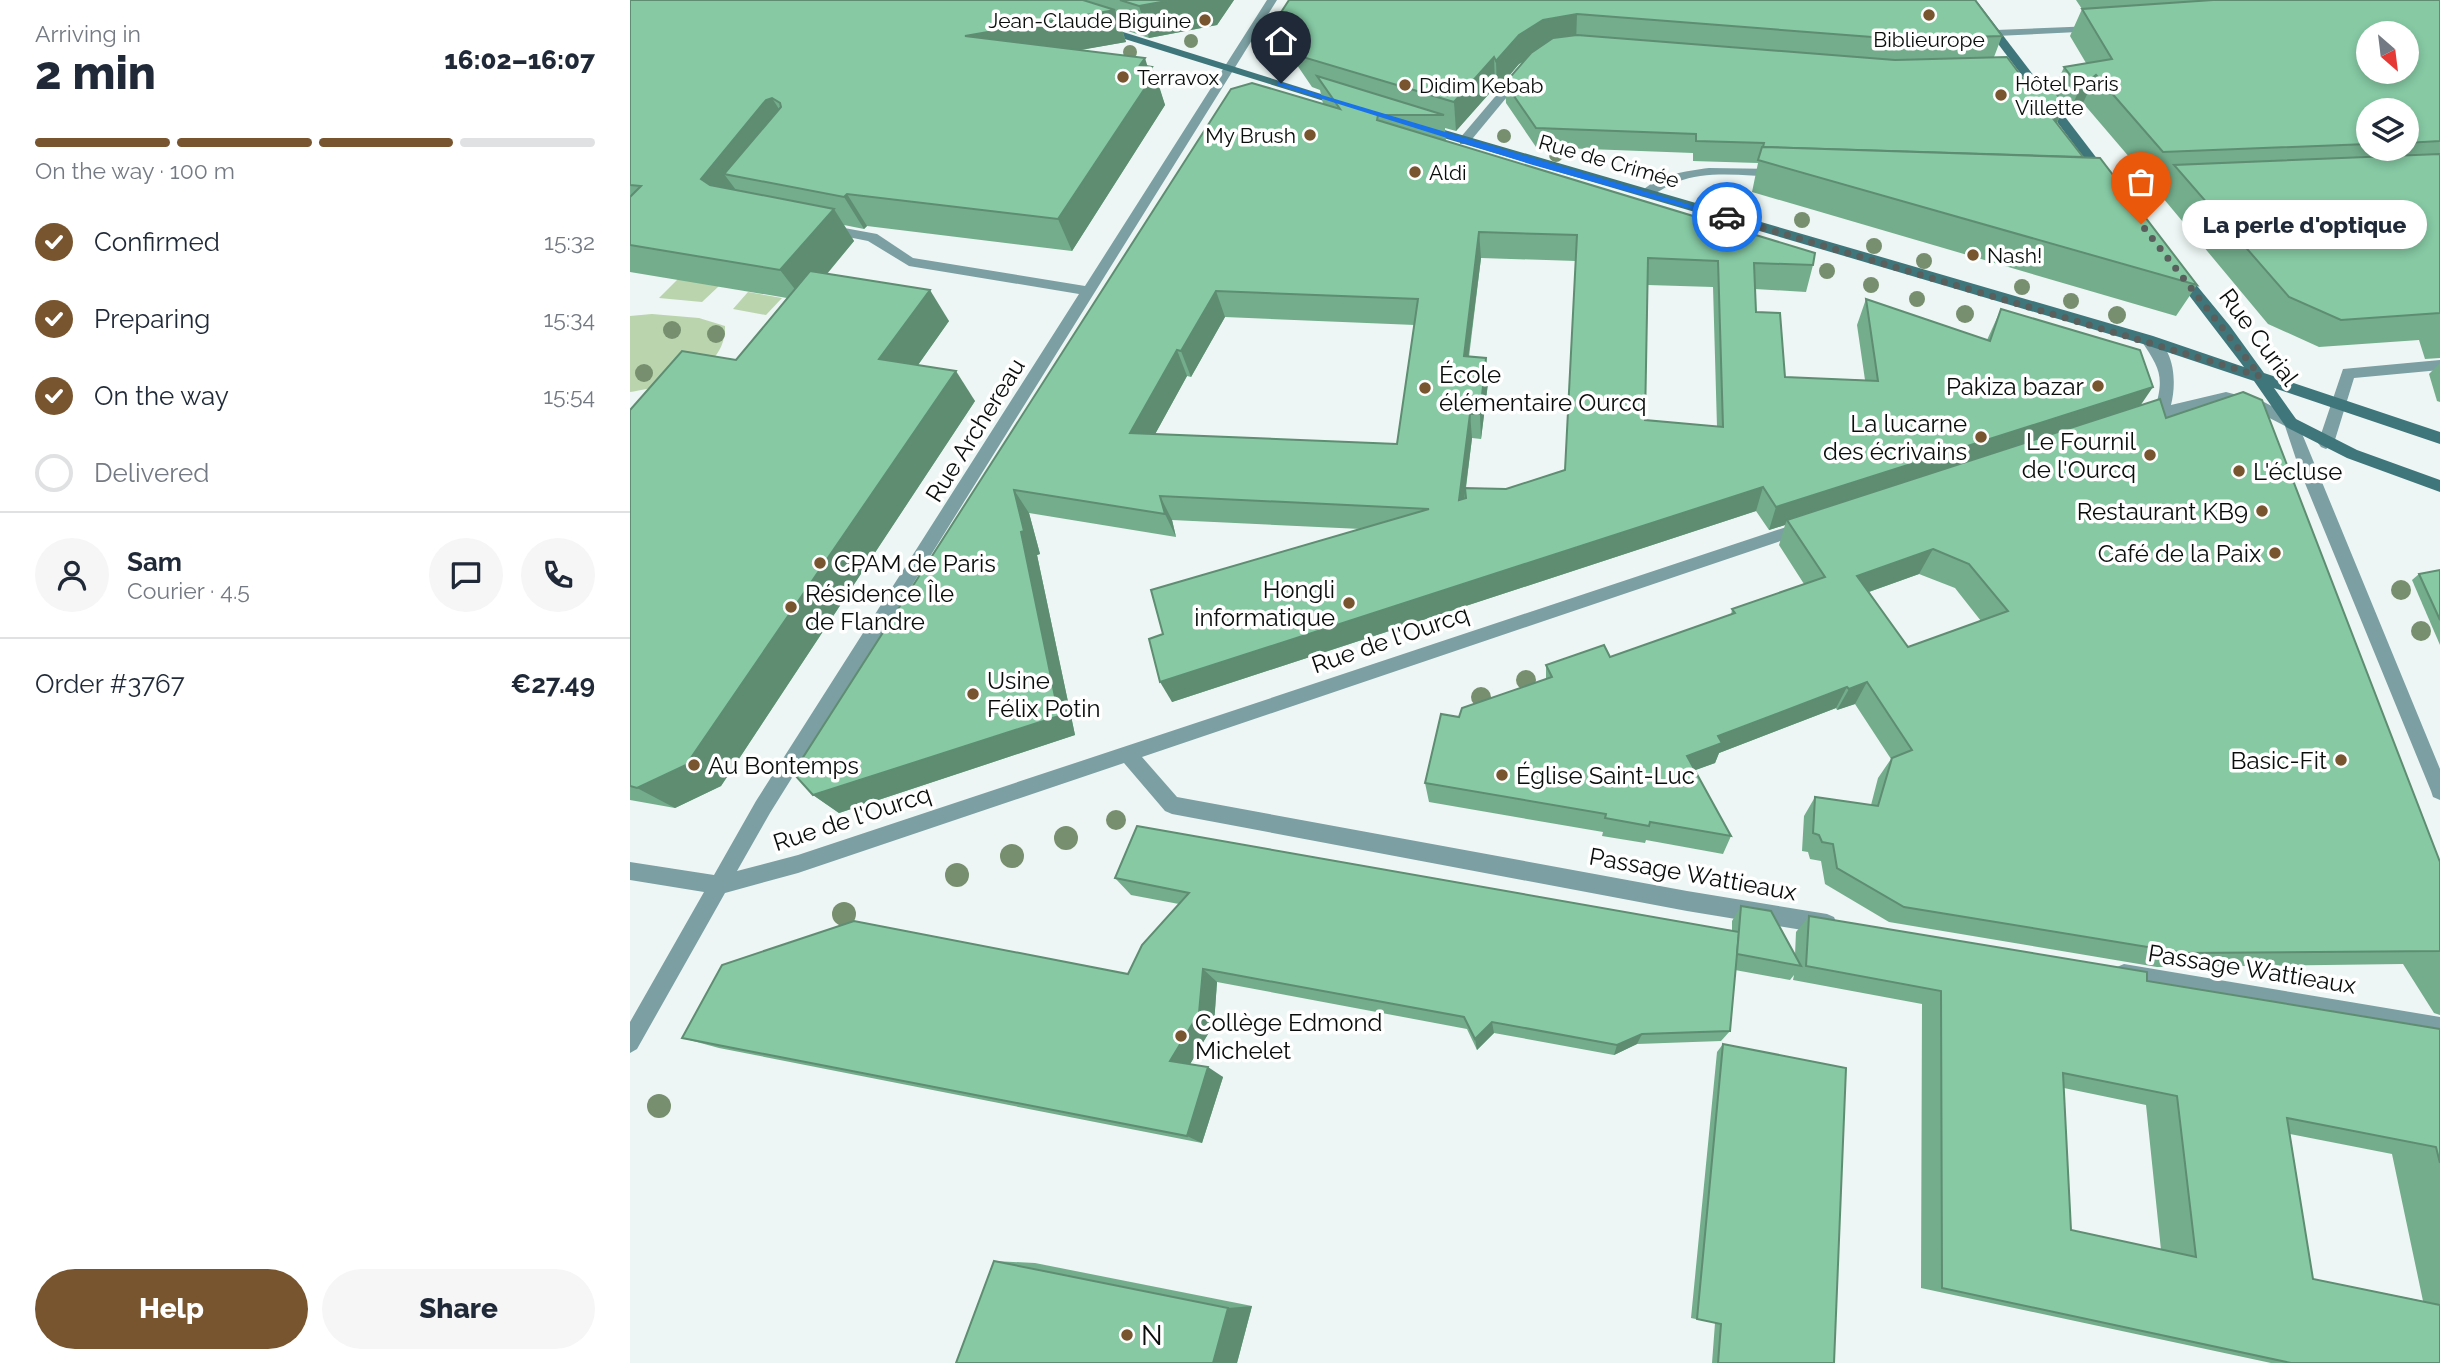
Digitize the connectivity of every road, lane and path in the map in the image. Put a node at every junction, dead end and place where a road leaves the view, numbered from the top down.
1 (1272, 0) edge
2 (1970, 0) edge
3 (1096, 27) edge
4 (2108, 28) edge
5 (1996, 33) junction
6 (1528, 66) edge
7 (1230, 67) junction
8 (1359, 108) edge
9 (1412, 124) edge
10 (1464, 141) junction
11 (1787, 174) edge
12 (2089, 183) edge
13 (2203, 184) edge
14 (2115, 189) junction
15 (1646, 193) junction
16 (809, 225) edge
17 (2171, 264) edge
18 (1090, 291) junction
19 (2148, 340) junction
20 (2440, 365) edge
21 (2260, 376) junction
22 (2341, 403) junction
23 (2162, 411) junction
24 (2291, 423) junction
25 (2124, 424) edge
26 (2440, 438) edge
27 (2326, 443) junction
28 (2440, 486) edge
29 (1814, 524) edge
30 (1127, 753) junction
31 (2440, 791) edge
32 (630, 871) edge
33 (720, 885) junction
34 (1851, 928) edge
35 (2111, 972) edge
36 (2440, 1027) edge
37 (630, 1042) edge

1 - 7 street, Rue Archereau
2 - 5 main road
3 - 7 main road
4 - 5 street
5 - 14 main road
6 - 10 street
7 - 8 main road
7 - 18 street, Rue Archereau
9 - 10 main road, Rue de Crimée
10 - 15 main road, Rue de Crimée
11 - 15 street
12 - 14 street
13 - 14 street
15 - 19 main road, Rue de Crimée
16 - 18 street
17 - 21 main road, Rue Curial
18 - 33 street, Rue Archereau
19 - 21 main road, Rue de Crimée
19 - 23 street
20 - 22 street
21 - 22 main road, Rue de Crimée
21 - 24 main road, Rue Curial
22 - 26 main road, Rue de Crimée
22 - 27 street
23 - 24 street
23 - 25 street
24 - 27 main road
24 - 31 street, Rue Curial
27 - 28 main road
29 - 30 street, Rue de l'Ourcq
30 - 33 street, Rue de l'Ourcq
30 - 34 street, Passage Wattieaux
32 - 33 street, Rue de l'Ourcq
33 - 37 street, Rue Archereau
35 - 36 street, Passage Wattieaux

